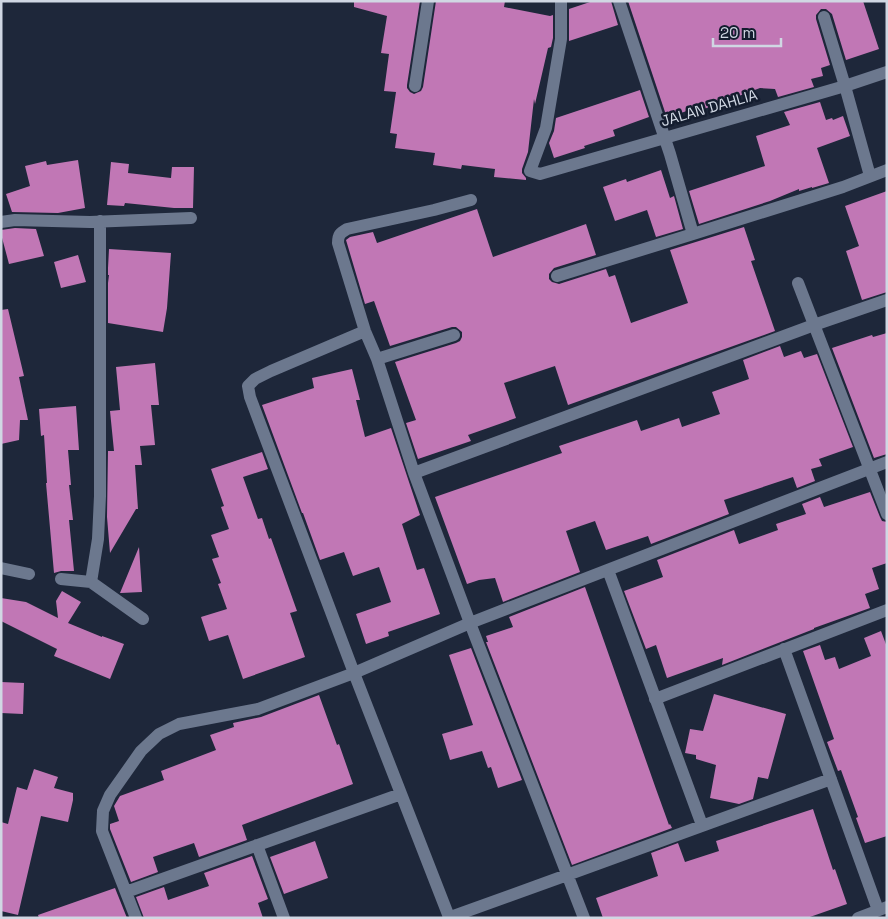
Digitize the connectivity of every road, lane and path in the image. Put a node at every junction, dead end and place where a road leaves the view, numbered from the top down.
1 (428, 1) edge
2 (561, 1) edge
3 (619, 1) edge
4 (824, 17) dead end
5 (887, 72) edge
6 (415, 86) dead end
7 (845, 86) junction
8 (665, 138) junction
9 (887, 170) edge
10 (870, 176) junction
11 (471, 200) dead end
12 (190, 218) dead end
13 (100, 221) junction
14 (1, 222) edge
15 (693, 234) junction
16 (556, 276) dead end
17 (798, 283) dead end
18 (887, 300) edge
19 (814, 325) junction
20 (365, 331) junction
21 (454, 335) dead end
22 (377, 359) junction
23 (887, 462) edge
24 (870, 469) junction
25 (414, 473) junction
26 (887, 514) edge
27 (1, 568) edge
28 (608, 570) junction
29 (29, 574) dead end
30 (61, 579) dead end
31 (92, 582) junction
32 (887, 610) edge
33 (143, 619) dead end
34 (470, 623) junction
35 (784, 649) junction
36 (354, 673) junction
37 (655, 698) junction
38 (831, 779) junction
39 (401, 794) junction
40 (702, 825) junction
41 (257, 845) junction
42 (567, 875) junction
43 (126, 892) junction
44 (882, 909) edge
45 (136, 918) edge
46 (284, 918) edge
47 (448, 918) edge
48 (584, 918) edge
49 (858, 918) edge

1 - 6 street
2 - 8 street, JALAN DAHLIA
3 - 8 street
4 - 7 street
5 - 7 street, JALAN DAHLIA
7 - 8 street, JALAN DAHLIA
7 - 10 street
8 - 15 street
9 - 10 street
10 - 15 street
11 - 20 street
12 - 13 street
13 - 14 street
13 - 31 street
15 - 16 street
17 - 19 street
18 - 19 street
19 - 24 street
19 - 25 street
20 - 22 street
20 - 36 street
21 - 22 street
22 - 25 street
23 - 24 street
24 - 26 street
24 - 28 street
25 - 34 street
27 - 29 street
28 - 34 street
28 - 37 street
30 - 31 street
31 - 33 street
32 - 35 street
34 - 36 street
34 - 42 street
35 - 37 street
35 - 38 street
36 - 39 street
36 - 43 street
37 - 40 street
38 - 40 street
38 - 44 street
39 - 41 street
39 - 47 street
40 - 42 street
41 - 43 street
41 - 46 street
42 - 47 street
42 - 48 street
43 - 45 street
44 - 49 street

